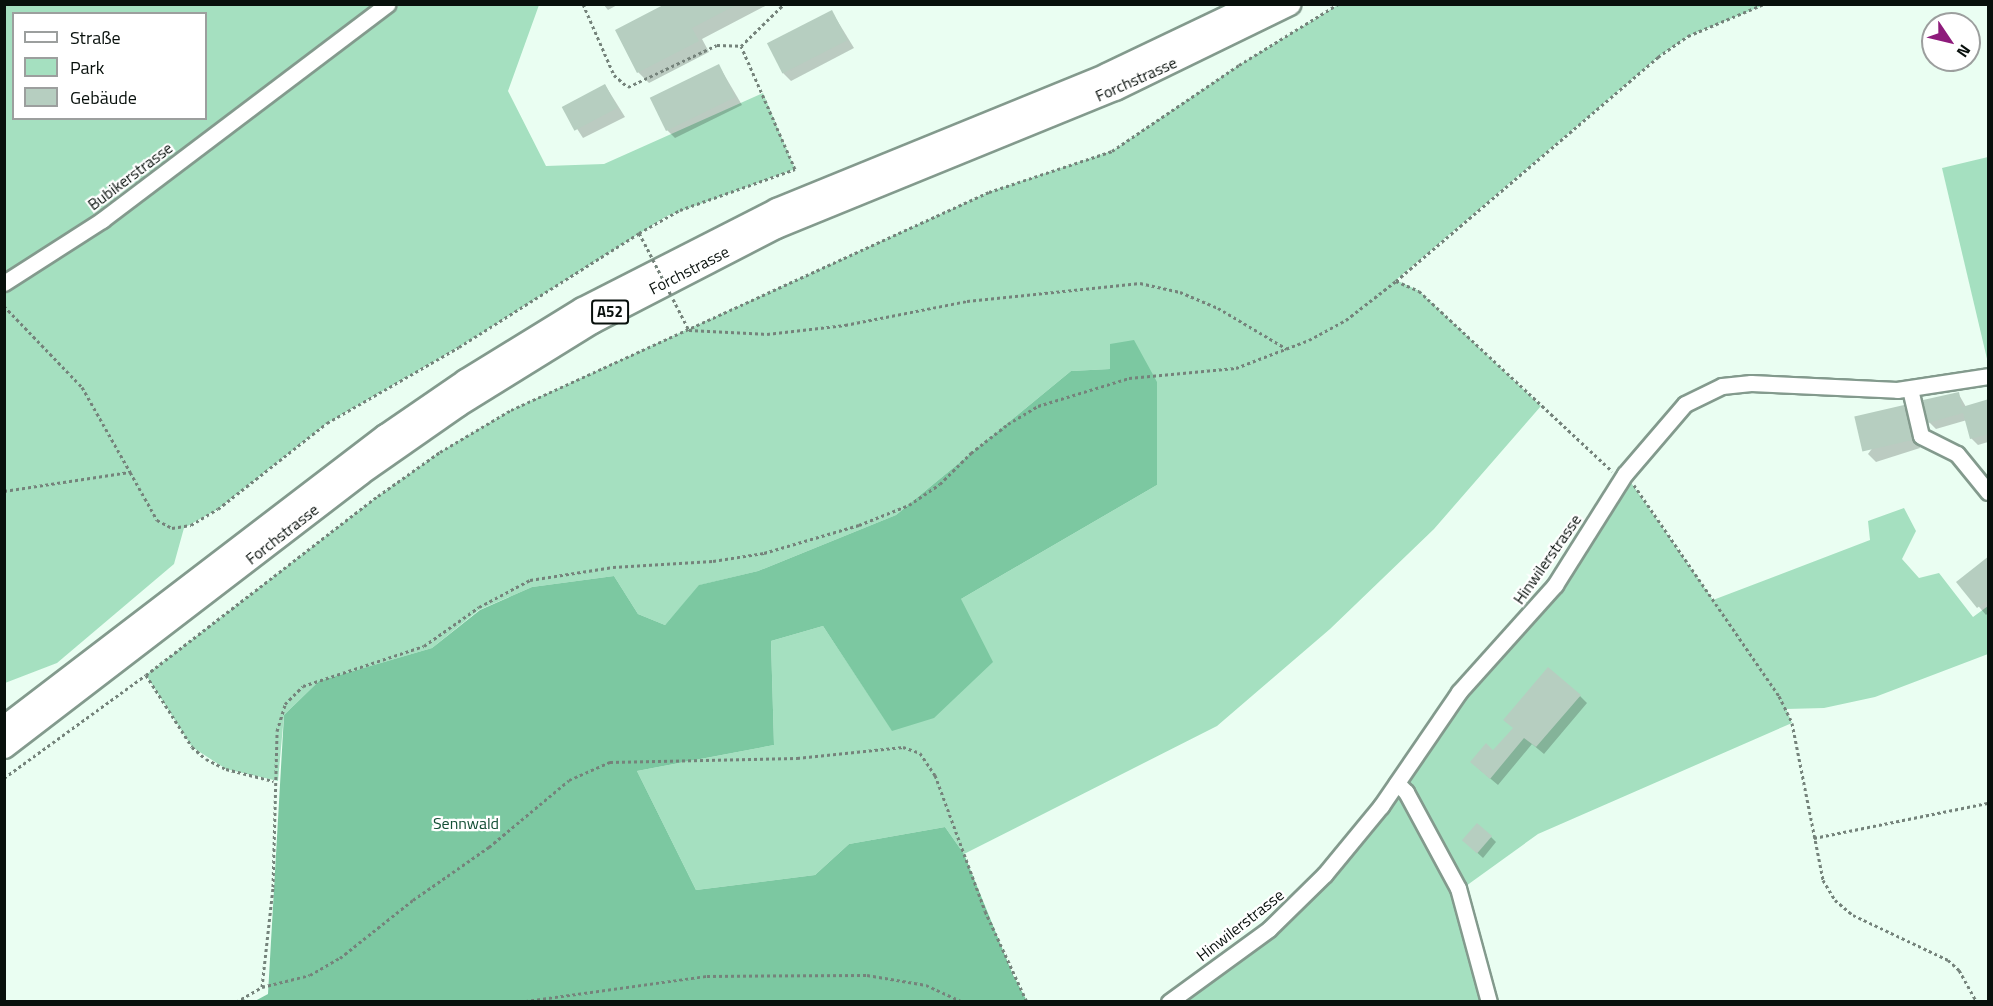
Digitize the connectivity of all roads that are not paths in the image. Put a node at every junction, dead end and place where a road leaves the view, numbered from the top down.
1 (388, 4) edge
2 (1253, 4) edge
3 (1289, 4) edge
4 (4, 283) edge
5 (1989, 376) edge
6 (1910, 389) junction
7 (1989, 492) edge
8 (4, 726) edge
9 (4, 747) edge
10 (1397, 783) junction
11 (1169, 1002) edge
12 (1489, 1002) edge

1 - 4 street, Bubikerstrasse
2 - 8 highway, Forchstrasse / A52
3 - 9 highway, Forchstrasse / A52
5 - 6 street, Hinwilerstrasse
6 - 7 street
6 - 10 street, Hinwilerstrasse
10 - 11 street, Hinwilerstrasse
10 - 12 street

